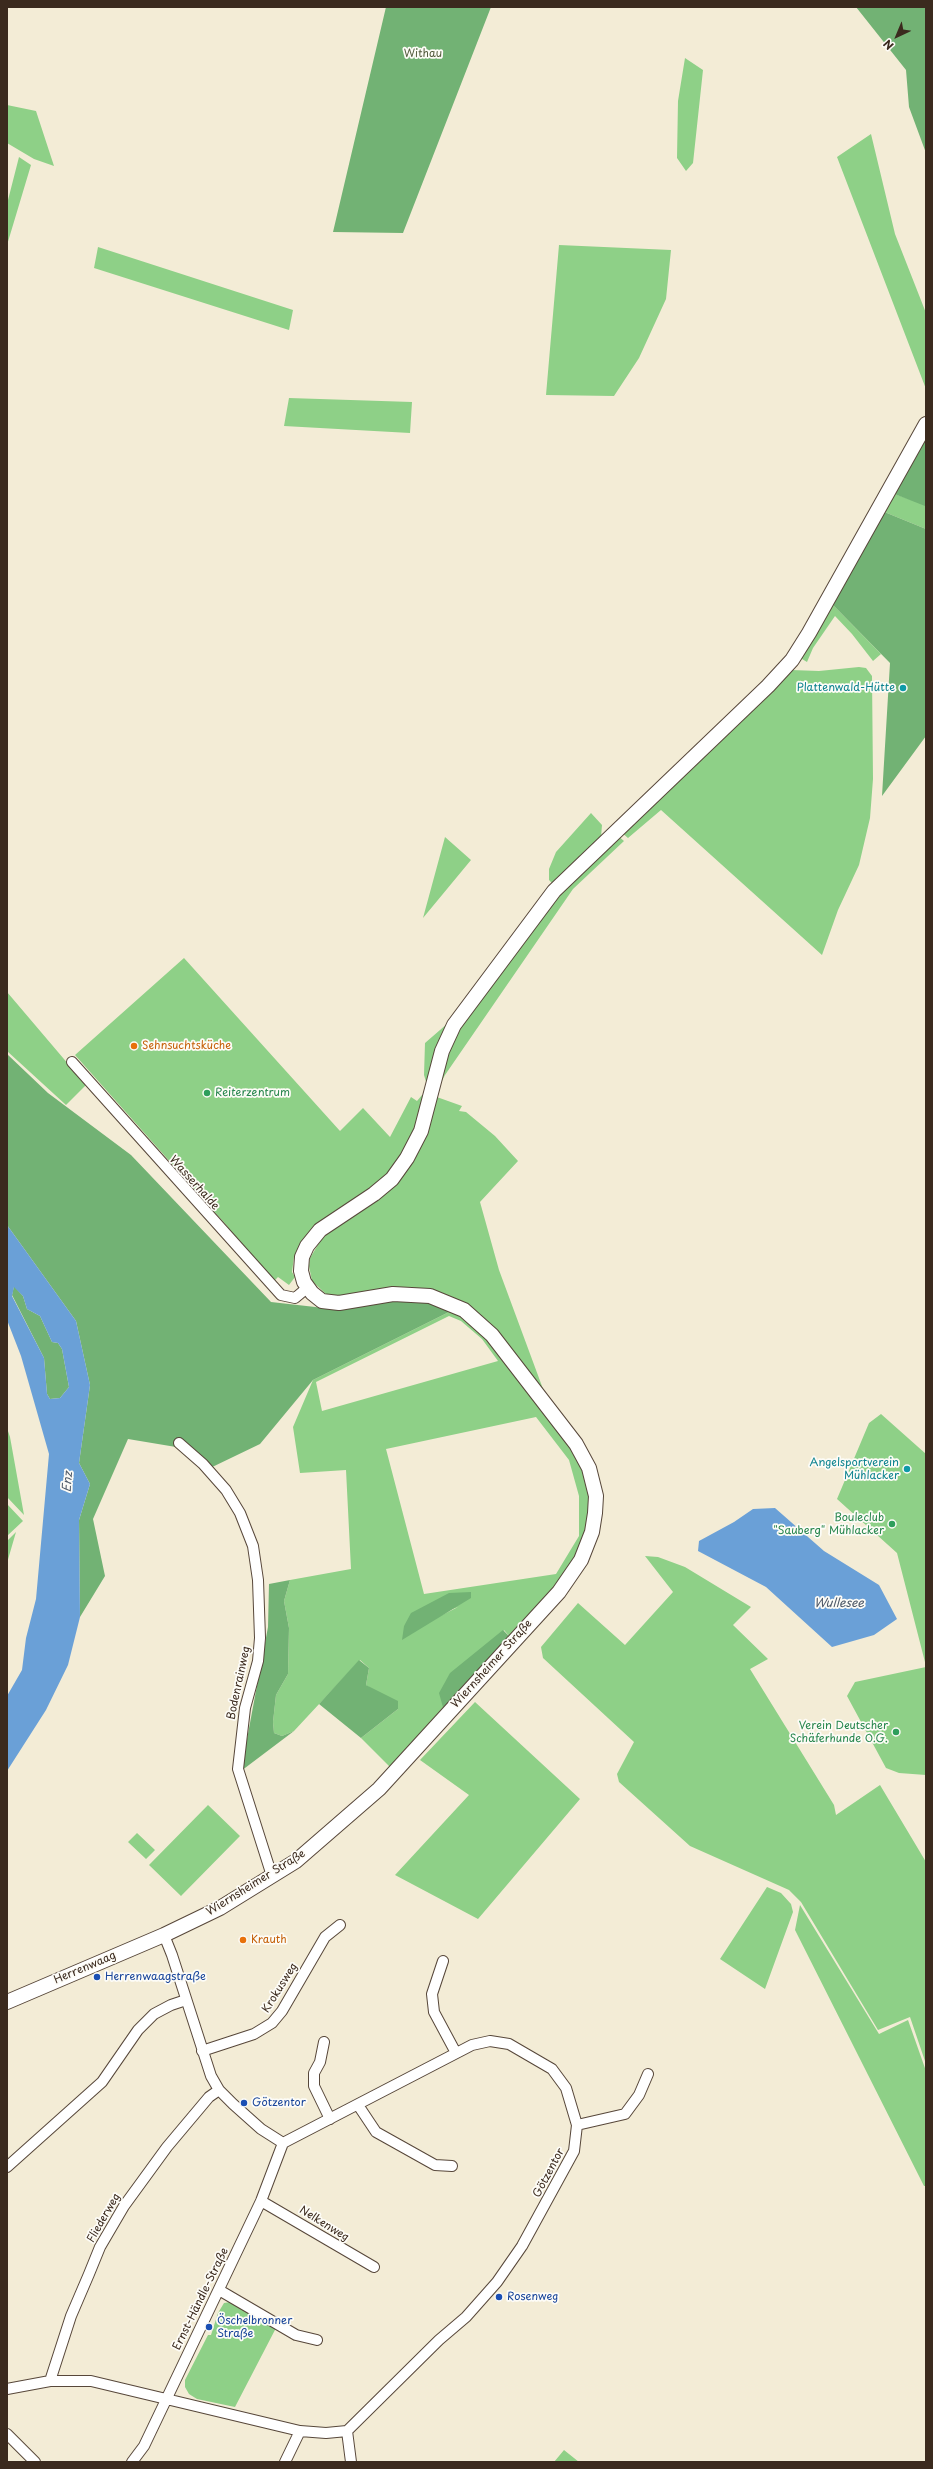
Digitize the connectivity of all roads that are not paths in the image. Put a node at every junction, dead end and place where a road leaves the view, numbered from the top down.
1 (926, 424) edge
2 (72, 1062) dead end
3 (307, 1288) junction
4 (179, 1443) dead end
5 (272, 1876) junction
6 (340, 1925) dead end
7 (164, 1935) junction
8 (443, 1961) dead end
9 (186, 2000) junction
10 (7, 2002) edge
11 (324, 2042) dead end
12 (202, 2051) junction
13 (456, 2053) junction
14 (648, 2074) dead end
15 (220, 2090) junction
16 (358, 2105) junction
17 (330, 2119) junction
18 (578, 2126) junction
19 (283, 2143) junction
20 (452, 2166) dead end
21 (7, 2167) edge
22 (261, 2201) junction
23 (374, 2267) dead end
24 (219, 2290) junction
25 (317, 2340) dead end
26 (50, 2381) junction
27 (7, 2389) edge
28 (166, 2399) junction
29 (300, 2430) junction
30 (347, 2430) junction
31 (7, 2434) edge
32 (35, 2462) edge
33 (132, 2462) edge
34 (285, 2462) edge
35 (351, 2462) edge

1 - 3 main road
2 - 3 street, Wasserhalde
3 - 5 main road, Wiernsheimer Straße
4 - 5 street, Bodenrainweg
5 - 7 main road, Wiernsheimer Straße
6 - 12 street, Krokusweg
7 - 9 street
7 - 10 main road, Herrenwaag
8 - 13 street
9 - 12 street
9 - 21 street
11 - 17 street
12 - 15 street
13 - 16 street, Götzentor
13 - 18 street, Götzentor
14 - 18 street
15 - 19 street
15 - 26 street, Fliederweg
16 - 17 street, Götzentor
16 - 20 street
17 - 19 street, Götzentor
18 - 30 street, Götzentor
19 - 22 street, Ernst-Händle-Straße
22 - 23 street, Nelkenweg
22 - 24 street, Ernst-Händle-Straße
24 - 25 street
24 - 28 street, Ernst-Händle-Straße
26 - 27 street
26 - 28 street
28 - 29 street
28 - 33 street, Ernst-Händle-Straße
29 - 30 street
29 - 34 street
30 - 35 street
31 - 32 street

